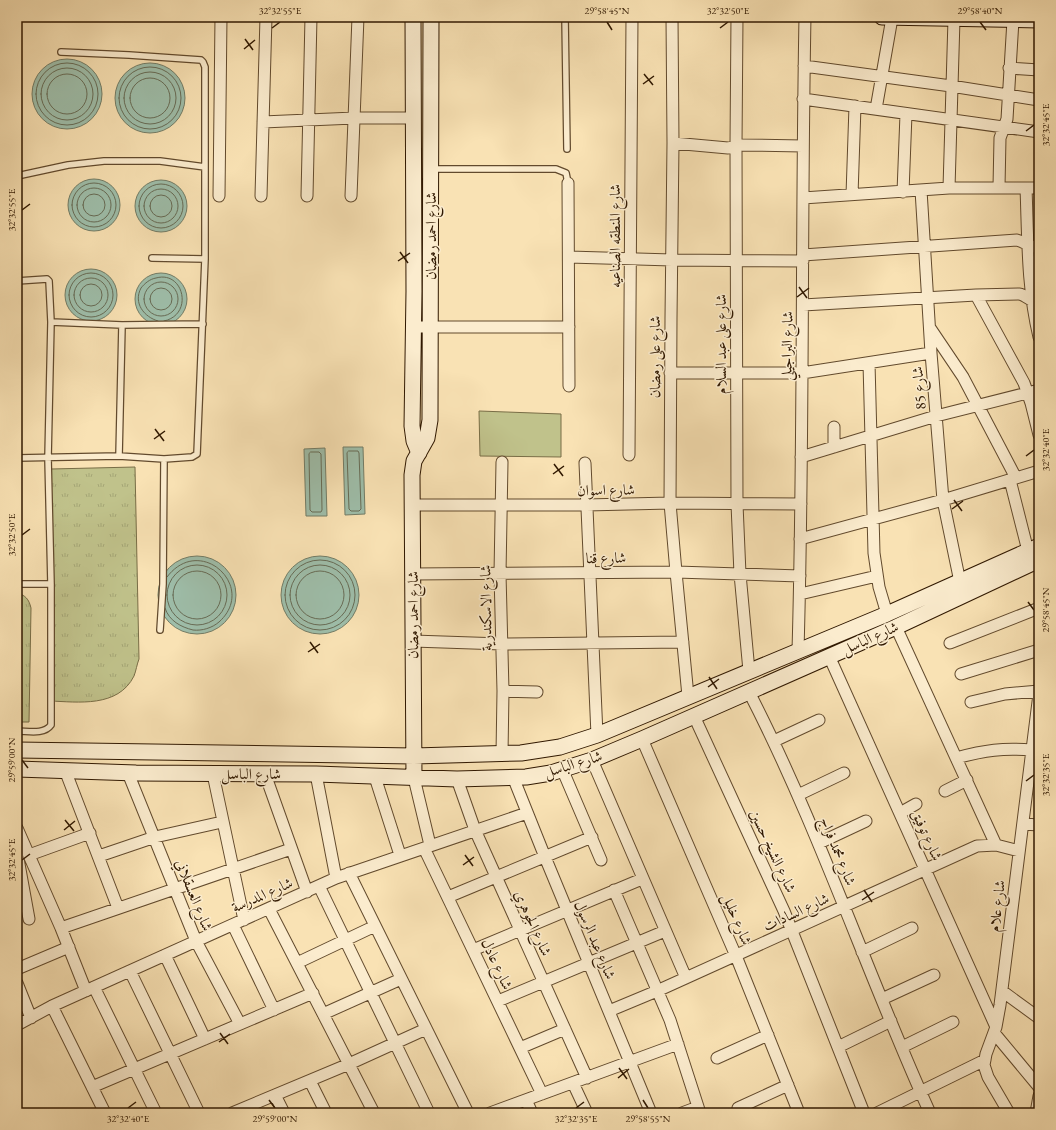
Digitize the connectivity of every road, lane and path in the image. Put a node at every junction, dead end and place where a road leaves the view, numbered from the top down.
1 (221, 17) edge
2 (266, 17) edge
3 (311, 17) edge
4 (358, 17) edge
5 (413, 17) edge
6 (431, 17) edge
7 (565, 17) edge
8 (632, 17) edge
9 (672, 17) edge
10 (738, 17) edge
11 (805, 17) edge
12 (887, 17) edge
13 (954, 19) junction
14 (1013, 20) junction
15 (1039, 20) edge
16 (61, 52) dead end
17 (804, 66) junction
18 (1009, 68) junction
19 (1039, 70) edge
20 (882, 77) junction
21 (951, 86) junction
22 (1008, 96) junction
23 (803, 99) junction
24 (1039, 100) edge
25 (855, 106) junction
26 (876, 109) junction
27 (906, 114) junction
28 (354, 118) junction
29 (414, 118) junction
30 (308, 119) junction
31 (950, 120) junction
32 (263, 122) junction
33 (1004, 127) junction
34 (1039, 132) edge
35 (673, 143) junction
36 (736, 146) junction
37 (803, 146) junction
38 (567, 149) dead end
39 (205, 167) junction
40 (430, 169) junction
41 (17, 176) edge
42 (568, 183) joint
43 (949, 188) junction
44 (999, 188) junction
45 (1026, 188) junction
46 (1039, 188) edge
47 (921, 190) junction
48 (903, 192) junction
49 (852, 195) junction
50 (220, 196) dead end
51 (261, 196) dead end
52 (307, 196) dead end
53 (350, 196) dead end
54 (803, 198) junction
55 (1034, 246) edge
56 (924, 247) junction
57 (569, 257) junction
58 (152, 258) dead end
59 (803, 258) junction
60 (205, 259) junction
61 (630, 260) junction
62 (672, 260) junction
63 (736, 260) junction
64 (17, 281) edge
65 (976, 295) junction
66 (927, 298) junction
67 (1035, 302) edge
68 (803, 305) junction
69 (51, 322) junction
70 (122, 324) junction
71 (203, 324) junction
72 (929, 326) junction
73 (413, 327) junction
74 (431, 327) junction
75 (569, 327) junction
76 (1039, 337) edge
77 (931, 353) junction
78 (869, 362) junction
79 (670, 373) junction
80 (736, 373) junction
81 (802, 373) junction
82 (569, 386) dead end
83 (1034, 391) edge
84 (978, 404) junction
85 (936, 416) junction
86 (834, 427) dead end
87 (1039, 435) edge
88 (871, 436) junction
89 (834, 447) junction
90 (419, 454) junction
91 (629, 455) dead end
92 (119, 456) junction
93 (801, 457) junction
94 (17, 458) edge
95 (48, 458) junction
96 (164, 459) junction
97 (502, 462) dead end
98 (585, 463) dead end
99 (1039, 471) edge
100 (1013, 479) junction
101 (943, 500) junction
102 (670, 504) junction
103 (737, 504) junction
104 (801, 504) junction
105 (412, 505) junction
106 (586, 505) junction
107 (501, 506) junction
108 (873, 519) junction
109 (800, 539) junction
110 (1035, 552) edge
111 (676, 572) junction
112 (589, 573) junction
113 (412, 574) junction
114 (500, 574) junction
115 (740, 574) junction
116 (800, 576) junction
117 (877, 576) junction
118 (960, 582) junction
119 (17, 584) edge
120 (51, 584) junction
121 (800, 594) junction
122 (1039, 608) edge
123 (886, 614) junction
124 (896, 627) junction
125 (160, 630) dead end
126 (413, 641) junction
127 (683, 642) junction
128 (592, 643) junction
129 (950, 643) dead end
130 (502, 644) junction
131 (1039, 650) edge
132 (798, 651) junction
133 (829, 656) junction
134 (804, 668) junction
135 (749, 671) junction
136 (961, 674) dead end
137 (503, 691) junction
138 (1039, 691) edge
139 (538, 692) dead end
140 (749, 692) junction
141 (1039, 694) edge
142 (688, 696) junction
143 (971, 702) dead end
144 (694, 716) junction
145 (819, 720) dead end
146 (17, 731) edge
147 (597, 735) junction
148 (642, 739) junction
149 (774, 741) junction
150 (17, 750) edge
151 (1032, 750) junction
152 (136, 752) junction
153 (502, 754) junction
154 (414, 756) junction
155 (956, 758) junction
156 (592, 760) junction
157 (17, 769) edge
158 (65, 770) junction
159 (563, 771) junction
160 (132, 773) junction
161 (844, 773) dead end
162 (213, 774) junction
163 (264, 774) junction
164 (316, 774) junction
165 (375, 776) junction
166 (513, 777) junction
167 (414, 778) junction
168 (456, 778) junction
169 (967, 780) junction
170 (945, 791) dead end
171 (798, 795) junction
172 (916, 804) dead end
173 (527, 813) junction
174 (900, 813) junction
175 (866, 821) dead end
176 (222, 822) junction
177 (1023, 824) junction
178 (1039, 825) edge
179 (17, 828) edge
180 (475, 830) junction
181 (90, 833) junction
182 (155, 837) junction
183 (592, 838) junction
184 (819, 843) junction
185 (996, 845) junction
186 (427, 846) junction
187 (291, 848) junction
188 (1019, 851) junction
189 (17, 853) edge
190 (29, 855) junction
191 (400, 855) junction
192 (99, 856) junction
193 (545, 857) junction
194 (601, 860) dead end
195 (232, 868) junction
196 (926, 870) junction
197 (349, 873) junction
198 (496, 877) junction
199 (336, 878) junction
200 (642, 879) junction
201 (319, 886) junction
202 (175, 888) junction
203 (614, 890) junction
204 (307, 892) junction
205 (448, 897) junction
206 (844, 906) junction
207 (118, 908) junction
208 (269, 909) junction
209 (567, 910) junction
210 (29, 919) dead end
211 (244, 920) junction
212 (233, 925) junction
213 (375, 926) junction
214 (61, 928) junction
215 (912, 928) dead end
216 (520, 930) junction
217 (792, 930) junction
218 (665, 931) junction
219 (345, 940) junction
220 (196, 941) junction
221 (637, 942) junction
222 (69, 947) junction
223 (473, 950) junction
224 (862, 952) junction
225 (165, 955) junction
226 (736, 956) junction
227 (297, 963) junction
228 (588, 963) junction
229 (17, 969) edge
230 (130, 971) junction
231 (934, 975) dead end
232 (686, 978) junction
233 (401, 979) junction
234 (544, 982) junction
235 (17, 983) edge
236 (90, 989) junction
237 (658, 991) junction
238 (1002, 991) junction
239 (370, 992) junction
240 (313, 993) junction
241 (882, 1000) junction
242 (498, 1001) junction
243 (52, 1006) junction
244 (274, 1010) junction
245 (608, 1011) junction
246 (323, 1014) junction
247 (30, 1018) junction
248 (1039, 1018) edge
249 (891, 1021) junction
250 (953, 1022) dead end
251 (240, 1024) junction
252 (17, 1025) edge
253 (426, 1029) junction
254 (565, 1029) junction
255 (995, 1030) junction
256 (768, 1035) junction
257 (205, 1039) junction
258 (395, 1043) junction
259 (678, 1044) junction
260 (838, 1047) junction
261 (902, 1047) junction
262 (520, 1048) junction
263 (170, 1054) junction
264 (717, 1058) dead end
265 (985, 1060) junction
266 (630, 1062) junction
267 (349, 1064) junction
268 (134, 1070) junction
269 (587, 1078) junction
270 (310, 1081) junction
271 (573, 1083) junction
272 (788, 1085) junction
273 (92, 1087) junction
274 (1039, 1087) edge
275 (920, 1092) junction
276 (542, 1094) junction
277 (275, 1095) junction
278 (1039, 1096) edge
279 (526, 1100) junction
280 (738, 1108) dead end
281 (699, 1110) edge
282 (237, 1112) edge
283 (105, 1113) edge
284 (156, 1113) edge
285 (199, 1113) edge
286 (284, 1113) edge
287 (326, 1113) edge
288 (374, 1113) edge
289 (429, 1113) edge
290 (468, 1113) edge
291 (490, 1113) edge
292 (532, 1113) edge
293 (586, 1113) edge
294 (651, 1113) edge
295 (682, 1113) edge
296 (799, 1113) edge
297 (864, 1113) edge
298 (877, 1113) edge
299 (930, 1113) edge
300 (1009, 1113) edge
301 (1036, 1113) edge

1 - 50 street
2 - 32 street
3 - 30 street
4 - 28 street
5 - 29 main road, شارع احمد رمضان
6 - 40 main road, شارع احمد رمضان
7 - 38 lane
8 - 61 street, شارع المنطقه الصناعيه
9 - 35 street, شارع على رمضان
10 - 36 street, شارع على عبد السلام
11 - 17 street, شارع البراجيلي
12 - 13 main road
12 - 20 street
13 - 14 main road
13 - 21 street
14 - 15 main road
14 - 18 street
16 - 39 lane
17 - 20 street
17 - 23 street, شارع البراجيلي
18 - 19 street
18 - 22 street
20 - 21 street
20 - 26 street
21 - 22 street
21 - 31 street
22 - 24 street
22 - 33 street
23 - 25 street
23 - 37 street, شارع البراجيلي
25 - 26 street
25 - 49 street
26 - 27 street
27 - 31 street
27 - 48 street
28 - 29 street
28 - 30 street
28 - 53 street
29 - 73 main road, شارع احمد رمضان
30 - 32 street
30 - 52 street
31 - 33 street
31 - 43 street
32 - 51 street
33 - 34 street
33 - 44 street
35 - 36 street
35 - 62 street, شارع على رمضان
36 - 37 street
36 - 63 street, شارع على عبد السلام
37 - 54 street, شارع البراجيلي
39 - 41 lane
39 - 60 lane
40 - 42 lane
40 - 74 main road, شارع احمد رمضان
42 - 57 street
43 - 44 street
43 - 47 street
44 - 45 street
45 - 46 street
45 - 55 street
47 - 48 street
47 - 56 street, شارع 85
48 - 49 street
49 - 54 street
54 - 59 street, شارع البراجيلي
55 - 56 street
55 - 67 street
56 - 59 street
56 - 66 street, شارع 85
57 - 61 street
57 - 75 street
58 - 60 lane
59 - 63 street
59 - 68 street, شارع البراجيلي
60 - 71 lane
61 - 62 street
61 - 91 street, شارع المنطقه الصناعيه
62 - 63 street
62 - 79 street, شارع على رمضان
63 - 80 street, شارع على عبد السلام
64 - 69 lane
65 - 66 street
65 - 67 street
65 - 83 street
66 - 68 street
66 - 72 street, شارع 85
67 - 76 street
68 - 81 street, شارع البراجيلي
69 - 70 lane
69 - 95 lane
70 - 71 lane
70 - 92 lane
71 - 96 lane
72 - 77 street, شارع 85
72 - 84 street
73 - 74 street
73 - 90 main road, شارع احمد رمضان
74 - 75 street
74 - 90 main road, شارع احمد رمضان
75 - 82 street
77 - 78 street
77 - 85 street, شارع 85
78 - 81 street
78 - 88 street
79 - 80 street
79 - 102 street, شارع على رمضان
80 - 81 street
80 - 103 street, شارع على عبد السلام
81 - 93 street, شارع البراجيلي
83 - 84 street
83 - 87 street
84 - 85 street
84 - 100 street
85 - 88 street
85 - 101 street, شارع 85
86 - 89 street
88 - 89 street
88 - 108 street
89 - 93 street
90 - 105 main road, شارع احمد رمضان
92 - 95 lane
92 - 96 lane
93 - 104 street, شارع البراجيلي
94 - 95 lane
95 - 120 lane
96 - 125 lane
97 - 107 street, شارع الاسكندرية
98 - 106 street
99 - 100 street
100 - 101 street
100 - 110 street
101 - 108 street
101 - 118 street, شارع 85
102 - 103 street, شارع اسوان
102 - 106 street, شارع اسوان
102 - 111 street, شارع على رمضان
103 - 104 street, شارع اسوان
103 - 115 street, شارع على عبد السلام
104 - 109 street, شارع البراجيلي
105 - 107 street, شارع اسوان
105 - 113 main road, شارع احمد رمضان
106 - 107 street, شارع اسوان
106 - 112 street
107 - 114 street, شارع الاسكندرية
108 - 109 street
108 - 117 street
109 - 116 street, شارع البراجيلي
110 - 118 main road, شارع الباسل
110 - 124 main road, شارع الباسل
111 - 112 street, شارع قنا
111 - 115 street, شارع قنا
111 - 127 street, شارع على رمضان
112 - 114 street, شارع قنا
112 - 128 street
113 - 114 street, شارع قنا
113 - 126 main road, شارع احمد رمضان
114 - 130 street, شارع الاسكندرية
115 - 116 street, شارع قنا
115 - 135 street, شارع على عبد السلام
116 - 121 street, شارع البراجيلي
117 - 121 street
117 - 123 street
118 - 123 main road, شارع الباسل
119 - 120 lane
120 - 146 lane
121 - 132 street, شارع البراجيلي
122 - 129 street
123 - 132 main road, شارع الباسل
124 - 133 main road, شارع الباسل
124 - 155 street
126 - 130 street
126 - 154 main road, شارع احمد رمضان
127 - 128 street
127 - 142 street, شارع على رمضان
128 - 130 street
128 - 147 street
130 - 137 street, شارع الاسكندرية
131 - 136 street
132 - 134 main road
132 - 135 main road, شارع الباسل
133 - 134 main road, شارع الباسل
133 - 174 street, شارع توفيق
134 - 140 main road, شارع الباسل
135 - 142 main road, شارع الباسل
137 - 139 street
137 - 153 street, شارع الاسكندرية
138 - 143 street
140 - 144 main road, شارع الباسل
140 - 149 street, شارع محمد فراج
141 - 151 street, شارع علام
142 - 147 main road, شارع الباسل
144 - 148 main road, شارع الباسل
144 - 217 street, شارع الشيخ حسين
145 - 149 street
147 - 153 main road, شارع الباسل
148 - 156 main road, شارع الباسل
148 - 226 street, شارع خليل
149 - 171 street, شارع محمد فراج
150 - 152 main road, شارع الباسل
151 - 155 street
151 - 177 street, شارع علام
152 - 154 main road, شارع الباسل
152 - 160 main road
153 - 154 main road, شارع الباسل
154 - 167 main road, شارع احمد رمضان
155 - 169 street
156 - 159 main road, شارع الباسل
156 - 200 street
157 - 158 main road, شارع الباسل
158 - 160 main road, شارع الباسل
158 - 181 street
159 - 166 main road, شارع الباسل
159 - 183 street
160 - 162 main road, شارع الباسل
160 - 182 street, شارع العسقلاني
161 - 171 street
162 - 163 main road, شارع الباسل
162 - 176 street
163 - 164 main road, شارع الباسل
163 - 187 street
164 - 165 main road, شارع الباسل
164 - 199 street
165 - 167 main road, شارع الباسل
165 - 191 street
166 - 168 main road, شارع الباسل
166 - 173 street, شارع عبد الرسول
167 - 168 main road, شارع الباسل
167 - 186 street, شارع عادل
168 - 180 street, شارع الجوهري
169 - 170 street
169 - 185 street
171 - 184 street, شارع محمد فراج
172 - 174 street
173 - 180 street, شارع المدرسة
173 - 193 street, شارع عبد الرسول
174 - 196 street, شارع توفيق
175 - 184 street
176 - 182 street
176 - 195 street
177 - 178 street
177 - 188 street, شارع علام
179 - 190 street
180 - 186 street, شارع المدرسة
180 - 198 street, شارع الجوهري
181 - 190 street
181 - 192 street
182 - 192 street
182 - 202 street, شارع العسقلاني
183 - 193 street
183 - 194 street
184 - 206 street, شارع محمد فراج
185 - 188 street, شارع السادات
185 - 196 street, شارع السادات
186 - 191 street, شارع المدرسة
186 - 205 street, شارع عادل
187 - 195 street
187 - 204 street
188 - 238 street, شارع علام
189 - 210 street
190 - 214 street
191 - 197 street, شارع المدرسة
192 - 207 street
193 - 198 street
193 - 209 street, شارع عبد الرسول
195 - 202 street
195 - 211 street
196 - 206 street, شارع السادات
196 - 255 street, شارع توفيق
197 - 199 street, شارع المدرسة
197 - 213 street
198 - 205 street
198 - 216 street, شارع الجوهري
199 - 201 street, شارع المدرسة
200 - 203 street
200 - 218 street
201 - 204 street, شارع المدرسة
201 - 219 street
202 - 207 street
202 - 220 street, شارع العسقلاني
203 - 209 street
203 - 221 street
204 - 208 street, شارع المدرسة
205 - 223 street, شارع عادل
206 - 217 street, شارع السادات
206 - 224 street, شارع محمد فراج
207 - 214 street
208 - 211 street, شارع المدرسة
208 - 227 street
209 - 216 street
209 - 228 street, شارع عبد الرسول
211 - 212 street, شارع المدرسة
212 - 220 street, شارع المدرسة
212 - 244 street
213 - 219 street
213 - 233 street
214 - 222 street
215 - 224 street
216 - 223 street
216 - 234 street, شارع الجوهري
217 - 226 street, شارع السادات
217 - 260 street, شارع الشيخ حسين
218 - 221 street
218 - 232 street
219 - 227 street
219 - 239 street
220 - 225 street, شارع المدرسة
220 - 251 street, شارع العسقلاني
221 - 228 street
221 - 237 street
222 - 229 street
222 - 236 street
223 - 242 street, شارع عادل
224 - 241 street, شارع محمد فراج
225 - 230 street, شارع المدرسة
225 - 257 street
226 - 232 street, شارع السادات
226 - 256 street, شارع خليل
227 - 240 street
228 - 234 street
228 - 245 street, شارع عبد الرسول
230 - 236 street, شارع المدرسة
230 - 263 street
231 - 241 street
232 - 237 street, شارع السادات
233 - 239 street
233 - 253 street
234 - 242 street
234 - 254 street, شارع الجوهري
235 - 247 street
236 - 243 street, شارع المدرسة
236 - 268 street
237 - 245 street, شارع السادات
237 - 259 street
238 - 248 street
238 - 255 street, شارع علام
239 - 246 street
239 - 258 street
240 - 244 street
240 - 246 street
241 - 249 street, شارع محمد فراج
242 - 262 street, شارع عادل
243 - 247 street, شارع المدرسة
243 - 273 street
244 - 251 street
245 - 266 street, شارع عبد الرسول
246 - 267 street
247 - 252 street, شارع المدرسة
249 - 260 street
249 - 261 street, شارع محمد فراج
250 - 261 street
251 - 257 street
253 - 258 street
253 - 290 street
254 - 262 street
254 - 269 street, شارع الجوهري
255 - 265 street, شارع علام
255 - 274 street, شارع توفيق
256 - 264 street
256 - 272 street, شارع خليل
257 - 263 street
258 - 267 street
258 - 289 street
259 - 266 street
259 - 281 street
260 - 297 street, شارع الشيخ حسين
261 - 275 street, شارع محمد فراج
262 - 276 street, شارع عادل
263 - 268 street
263 - 285 street
265 - 275 street
265 - 300 street
266 - 269 street
266 - 294 street, شارع عبد الرسول
267 - 270 street
267 - 288 street
268 - 273 street
268 - 284 street
269 - 271 street
270 - 277 street
270 - 287 street
271 - 276 street
271 - 293 street
272 - 280 street
272 - 296 street, شارع خليل
273 - 283 street
275 - 298 street
275 - 299 street, شارع محمد فراج
276 - 279 street
277 - 282 street
277 - 286 street
278 - 301 street
279 - 291 street
279 - 292 street
281 - 295 street

